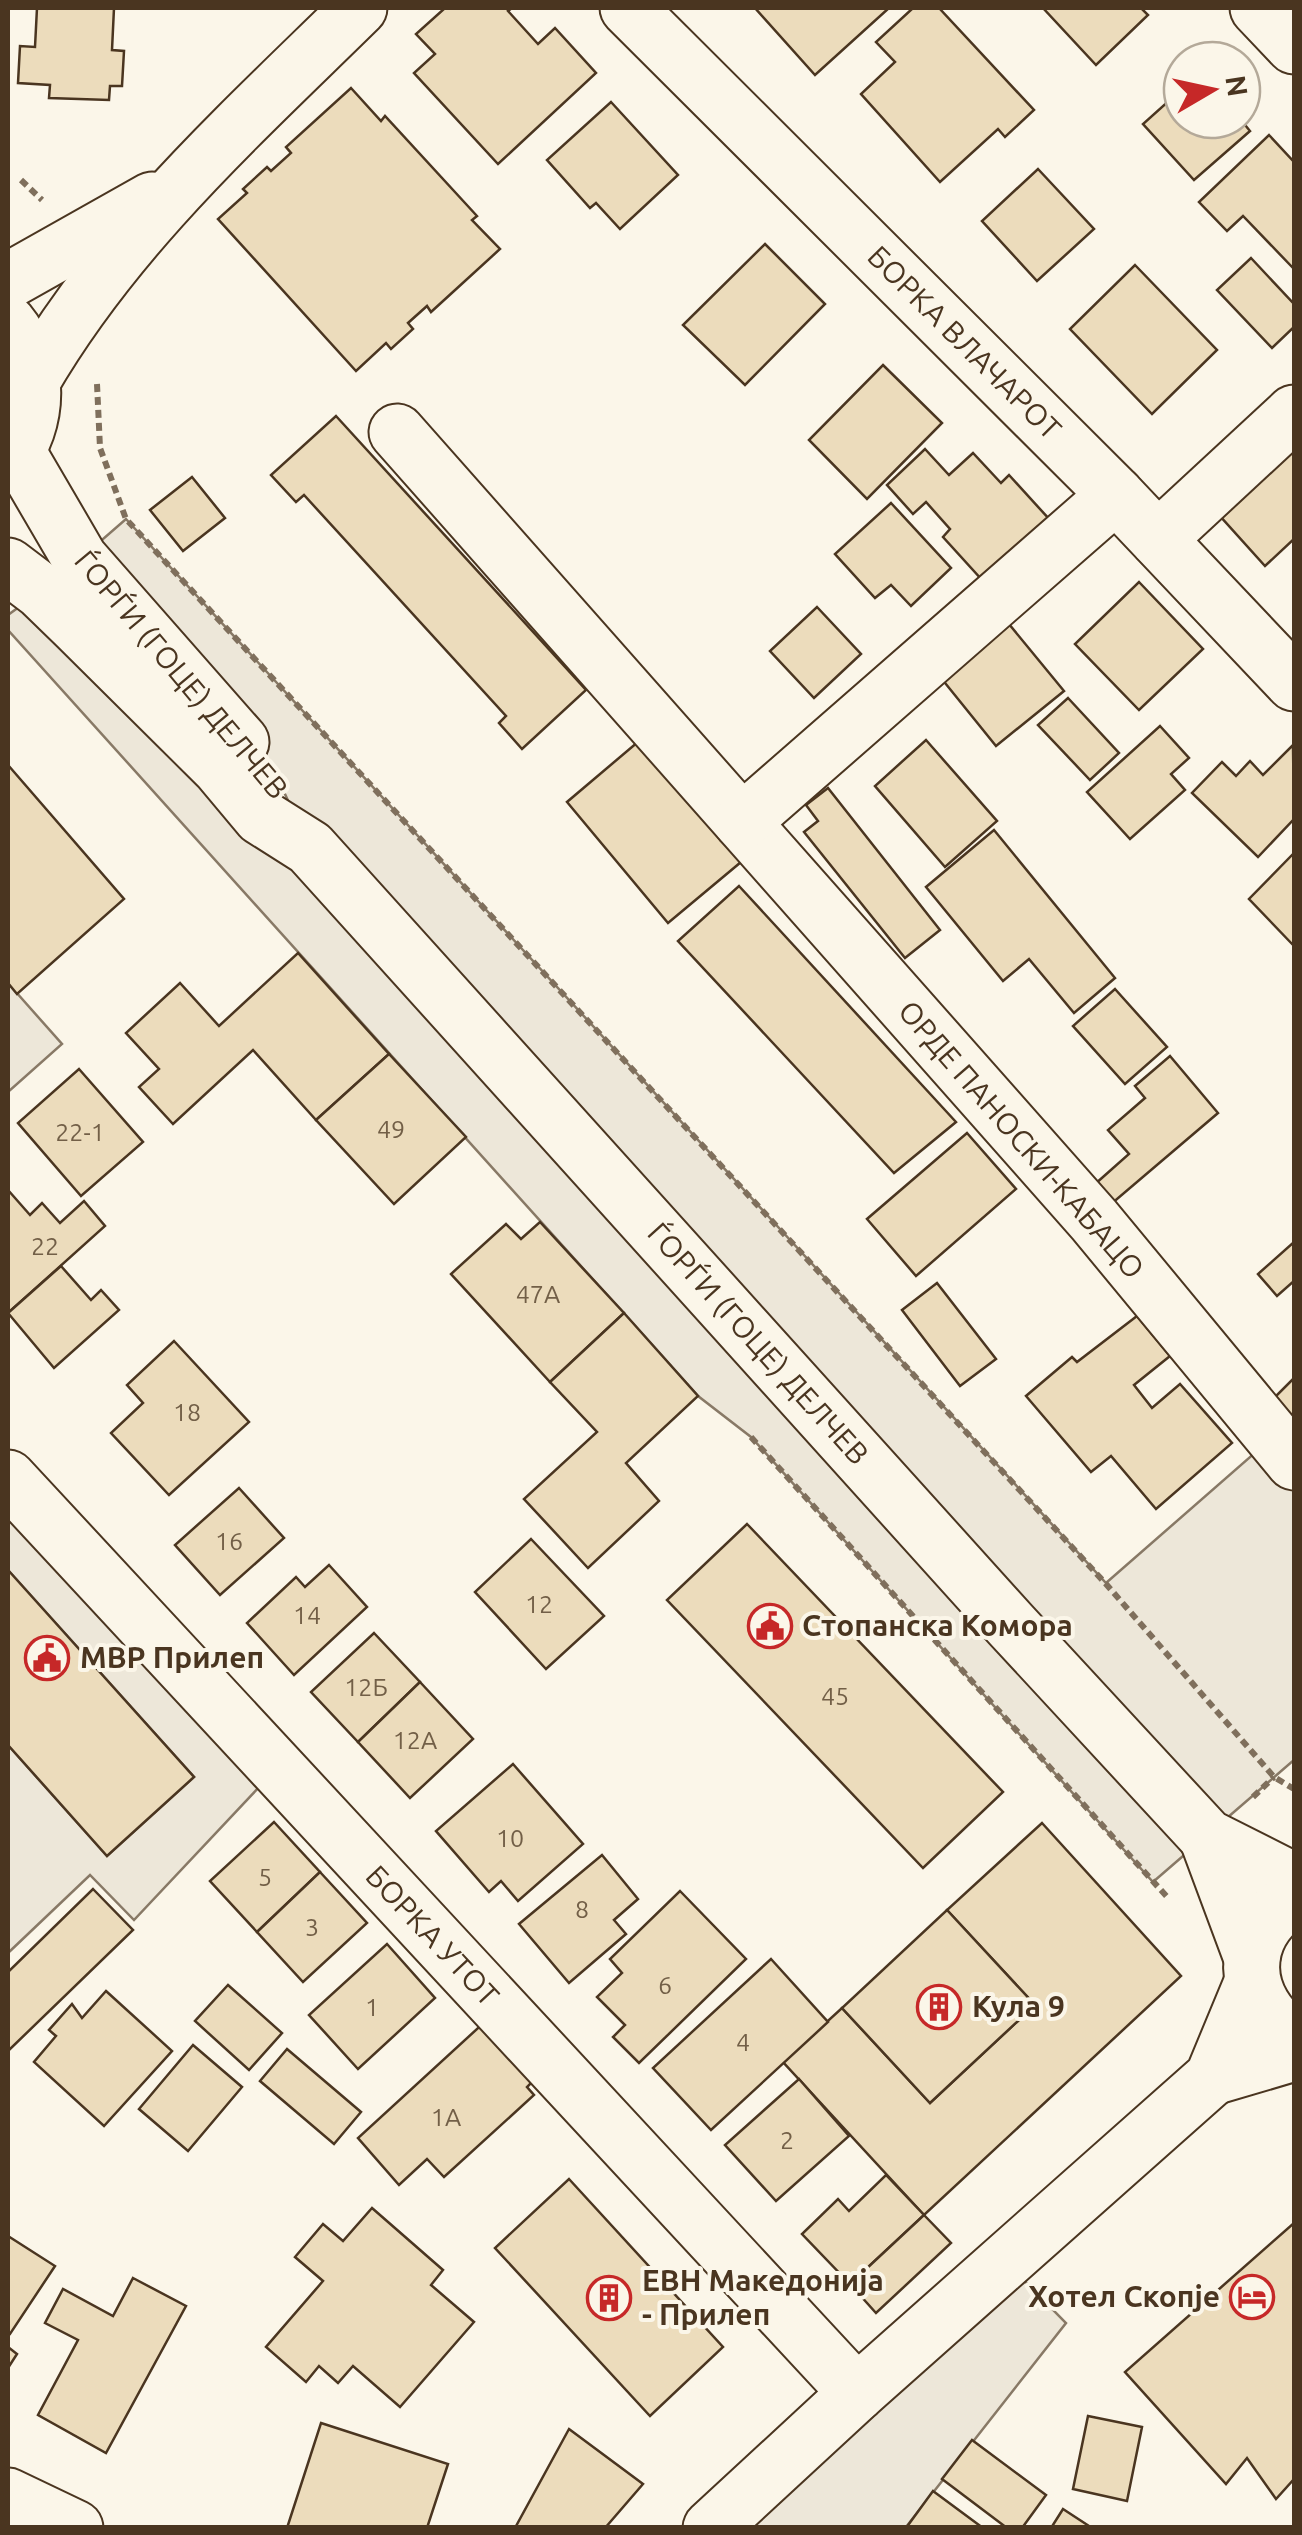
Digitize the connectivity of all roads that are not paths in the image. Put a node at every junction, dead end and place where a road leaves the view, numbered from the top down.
1 (359, 8) edge
2 (628, 8) edge
3 (1258, 8) edge
4 (1294, 46) edge
5 (181, 184) junction
6 (8, 281) edge
7 (8, 323) edge
8 (32, 381) junction
9 (1294, 413) edge
10 (396, 432) dead end
11 (12, 457) edge
12 (1116, 495) junction
13 (1158, 539) junction
14 (8, 566) edge
15 (1294, 683) edge
16 (742, 822) junction
17 (310, 848) junction
18 (1294, 1462) edge
19 (8, 1478) edge
20 (1207, 1838) junction
21 (1294, 1882) edge
22 (1294, 1898) edge
23 (1252, 1970) junction
24 (1294, 2038) edge
25 (1294, 2053) edge
26 (1213, 2076) junction
27 (857, 2393) junction
28 (8, 2496) edge
29 (75, 2528) edge
30 (711, 2528) edge

1 - 5 street
2 - 12 street, БОРКА ВЛАЧАРОТ
3 - 4 street
5 - 6 street
5 - 8 street
7 - 8 street
8 - 11 street
9 - 13 street
10 - 16 street, ОРДЕ ПАНОСКИ-КАБАЦО
11 - 17 street, ЃОРЃИ (ГОЦЕ) ДЕЛЧЕВ
12 - 13 street, БОРКА ВЛАЧАРОТ
12 - 16 street
13 - 15 street, БОРКА ВЛАЧАРОТ
14 - 17 street, ЃОРЃИ (ГОЦЕ) ДЕЛЧЕВ
16 - 18 street, ОРДЕ ПАНОСКИ-КАБАЦО
17 - 20 street, ЃОРЃИ (ГОЦЕ) ДЕЛЧЕВ
19 - 27 street, БОРКА УТОТ
20 - 21 street, ЃОРЃИ (ГОЦЕ) ДЕЛЧЕВ
20 - 23 street, ЃОРЃИ (ГОЦЕ) ДЕЛЧЕВ
22 - 23 street
23 - 24 street, ЃОРЃИ (ГОЦЕ) ДЕЛЧЕВ
23 - 26 street
25 - 26 street
26 - 27 street
27 - 30 street
28 - 29 street

